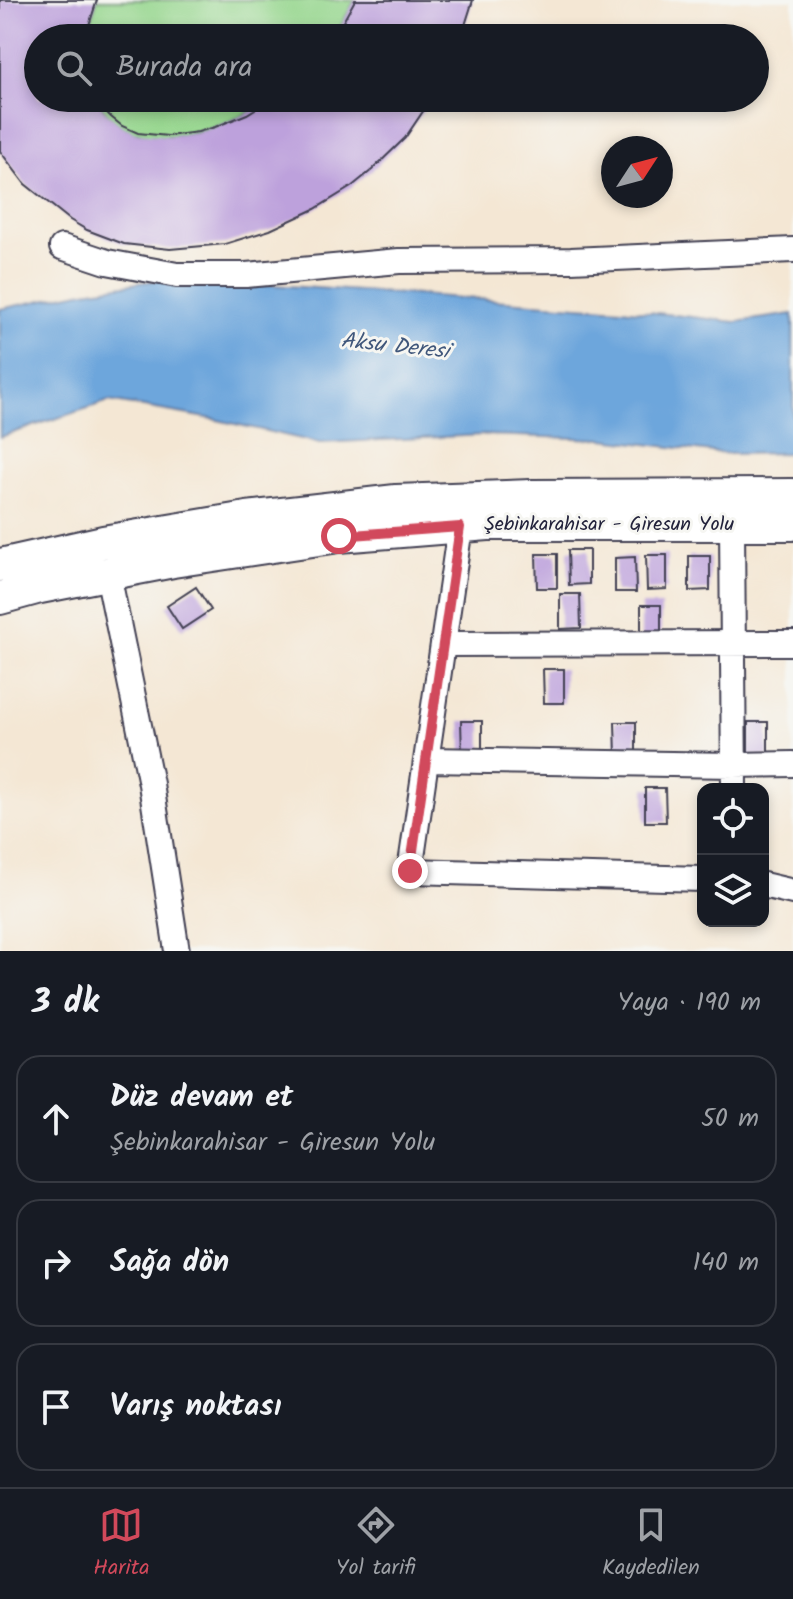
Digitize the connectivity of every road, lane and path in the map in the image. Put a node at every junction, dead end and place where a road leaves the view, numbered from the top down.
1 (62, 247) dead end
2 (793, 250) edge
3 (793, 495) edge
4 (732, 524) junction
5 (793, 524) edge
6 (460, 527) junction
7 (0, 565) edge
8 (108, 574) junction
9 (0, 598) edge
10 (732, 642) junction
11 (793, 643) edge
12 (444, 644) junction
13 (427, 760) junction
14 (793, 764) edge
15 (734, 777) edge
16 (697, 879) edge
17 (769, 886) edge
18 (793, 892) edge
19 (177, 951) edge

1 - 2 street
3 - 7 main road, Şebinkarahisar - Giresun Yolu
4 - 5 main road, Şebinkarahisar - Giresun Yolu
4 - 6 main road, Şebinkarahisar - Giresun Yolu
4 - 10 street
6 - 8 main road, Şebinkarahisar - Giresun Yolu
6 - 12 street
8 - 9 main road, Şebinkarahisar - Giresun Yolu
8 - 19 street
10 - 11 street
10 - 12 street
10 - 15 street
12 - 13 street
13 - 15 street
13 - 16 street
14 - 15 street
17 - 18 street

